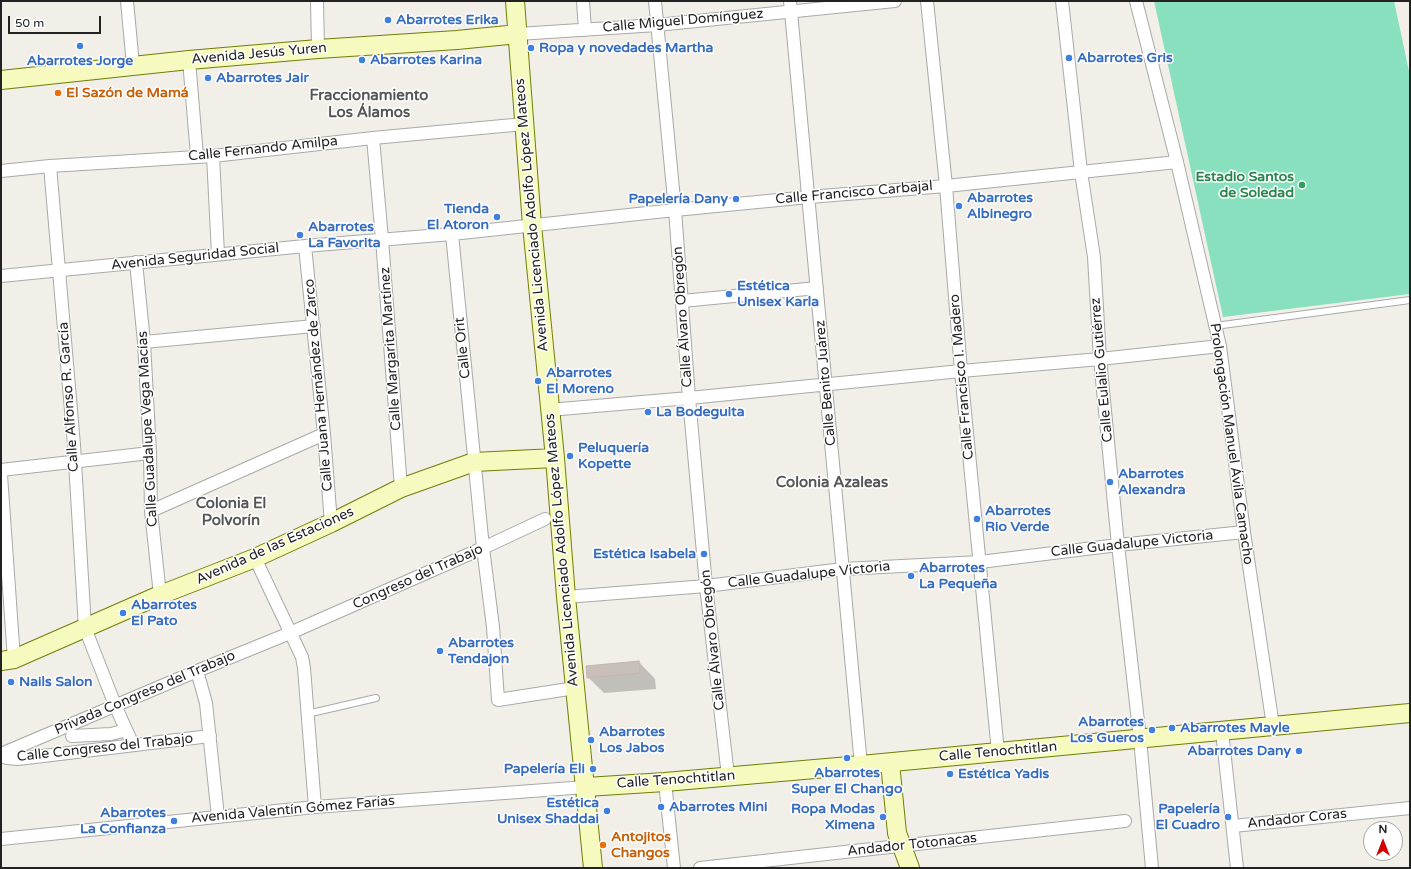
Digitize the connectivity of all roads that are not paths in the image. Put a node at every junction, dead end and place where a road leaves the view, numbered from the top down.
1 (127, 1) edge
2 (317, 1) edge
3 (515, 1) edge
4 (583, 1) edge
5 (655, 1) edge
6 (895, 1) edge
7 (927, 1) edge
8 (1062, 1) edge
9 (1136, 1) edge
10 (791, 6) edge
11 (657, 25) junction
12 (585, 30) junction
13 (518, 34) junction
14 (318, 49) junction
15 (188, 60) junction
16 (133, 65) junction
17 (1, 80) edge
18 (524, 124) junction
19 (373, 138) junction
20 (197, 156) junction
21 (213, 156) junction
22 (1177, 162) junction
23 (50, 166) junction
24 (1, 171) edge
25 (1081, 172) junction
26 (946, 186) junction
27 (809, 196) junction
28 (675, 210) junction
29 (532, 225) junction
30 (452, 234) junction
31 (382, 239) junction
32 (305, 246) junction
33 (218, 254) junction
34 (136, 262) junction
35 (59, 270) junction
36 (1, 276) edge
37 (817, 288) junction
38 (1410, 300) edge
39 (682, 301) junction
40 (314, 326) junction
41 (1215, 326) junction
42 (144, 342) junction
43 (1220, 346) junction
44 (1100, 359) junction
45 (961, 371) junction
46 (826, 384) junction
47 (689, 398) junction
48 (549, 410) junction
49 (324, 434) junction
50 (150, 453) junction
51 (555, 458) junction
52 (74, 462) junction
53 (474, 462) junction
54 (1, 470) edge
55 (1, 475) edge
56 (401, 488) junction
57 (151, 511) junction
58 (545, 519) dead end
59 (331, 523) junction
60 (1244, 532) junction
61 (1118, 545) junction
62 (483, 548) junction
63 (255, 558) junction
64 (980, 562) junction
65 (843, 569) junction
66 (706, 586) junction
67 (160, 595) junction
68 (566, 597) junction
69 (84, 628) junction
70 (290, 634) junction
71 (7, 660) edge
72 (197, 671) junction
73 (575, 688) junction
74 (376, 698) dead end
75 (115, 705) junction
76 (1410, 713) edge
77 (308, 714) junction
78 (1273, 726) junction
79 (71, 730) junction
80 (126, 730) junction
81 (1222, 731) junction
82 (210, 736) junction
83 (1140, 739) junction
84 (133, 745) junction
85 (998, 752) junction
86 (72, 753) junction
87 (1, 755) edge
88 (890, 763) junction
89 (861, 765) junction
90 (728, 776) junction
91 (665, 782) junction
92 (586, 787) junction
93 (315, 807) junction
94 (1410, 808) edge
95 (218, 816) junction
96 (1125, 821) dead end
97 (1233, 826) junction
98 (1, 839) edge
99 (901, 846) junction
100 (590, 868) edge
101 (674, 868) edge
102 (700, 868) edge
103 (910, 868) edge
104 (1152, 868) edge
105 (1237, 868) edge

1 - 16 street
2 - 14 street
3 - 13 street, Avenida Licenciado Adolfo López Mateos
4 - 12 street
5 - 11 street, Calle Álvaro Obregón
6 - 10 street, Calle Miguel Domínguez
7 - 26 street, Calle Francisco I. Madero
8 - 25 street, Calle Eulalio Gutiérrez
9 - 22 street, Prolongación Manuel Ávila Camacho
10 - 11 street, Calle Miguel Domínguez
10 - 27 street, Calle Benito Juárez
11 - 12 street, Calle Miguel Domínguez
11 - 28 street, Calle Álvaro Obregón
12 - 13 street, Calle Miguel Domínguez
13 - 14 street, Avenida Jesús Yuren
13 - 18 street, Avenida Licenciado Adolfo López Mateos
14 - 15 street, Avenida Jesús Yuren
15 - 16 street, Avenida Jesús Yuren
15 - 20 street
16 - 17 street, Avenida Jesús Yuren
18 - 19 street, Calle Fernando Amilpa
18 - 29 street, Avenida Licenciado Adolfo López Mateos
19 - 21 street, Calle Fernando Amilpa
19 - 31 street, Calle Margarita Martínez
20 - 21 street, Calle Fernando Amilpa
20 - 23 street, Calle Fernando Amilpa
21 - 33 street
22 - 25 street, Calle Francisco Carbajal
22 - 41 street, Prolongación Manuel Ávila Camacho
23 - 24 street, Calle Fernando Amilpa
23 - 35 street, Calle Alfonso R. García
25 - 26 street, Calle Francisco Carbajal
25 - 44 street, Calle Eulalio Gutiérrez
26 - 27 street, Calle Francisco Carbajal
26 - 45 street, Calle Francisco I. Madero
27 - 28 street, Calle Francisco Carbajal
27 - 37 street, Calle Benito Juárez
28 - 29 street, Calle Francisco Carbajal
28 - 39 street, Calle Álvaro Obregón
29 - 30 street, Avenida Seguridad Social
29 - 48 street, Avenida Licenciado Adolfo López Mateos
30 - 31 street, Avenida Seguridad Social
30 - 53 street, Calle Orit
31 - 32 street, Avenida Seguridad Social
31 - 56 street, Calle Margarita Martínez
32 - 33 street, Avenida Seguridad Social
32 - 40 street, Calle Juana Hernández de Zarco
33 - 34 street, Avenida Seguridad Social
34 - 35 street, Avenida Seguridad Social
34 - 42 street, Calle Guadalupe Vega Macías
35 - 36 street, Avenida Seguridad Social
35 - 52 street, Calle Alfonso R. García
37 - 39 street
37 - 46 street, Calle Benito Juárez
38 - 41 lane
39 - 47 street, Calle Álvaro Obregón
40 - 42 street
40 - 49 street, Calle Juana Hernández de Zarco
41 - 43 street, Prolongación Manuel Ávila Camacho
42 - 50 street, Calle Guadalupe Vega Macías
43 - 44 street
43 - 60 street, Prolongación Manuel Ávila Camacho
44 - 45 street
44 - 61 street, Calle Eulalio Gutiérrez
45 - 46 street
45 - 64 street, Calle Francisco I. Madero
46 - 47 street
46 - 65 street, Calle Benito Juárez
47 - 48 street
47 - 66 street, Calle Álvaro Obregón
48 - 51 street, Avenida Licenciado Adolfo López Mateos
49 - 57 street
49 - 59 street, Calle Juana Hernández de Zarco
50 - 52 street
50 - 57 street, Calle Guadalupe Vega Macías
51 - 53 street, Avenida de las Estaciones
51 - 68 street, Avenida Licenciado Adolfo López Mateos
52 - 54 street
52 - 69 street, Calle Alfonso R. García
53 - 56 street, Avenida de las Estaciones
53 - 62 street, Calle Orit
55 - 71 street
56 - 59 street, Avenida de las Estaciones
57 - 67 street, Calle Guadalupe Vega Macías
58 - 62 street, Congreso del Trabajo
59 - 63 street, Avenida de las Estaciones
60 - 61 street, Calle Guadalupe Victoria
60 - 78 street, Prolongación Manuel Ávila Camacho
61 - 64 street, Calle Guadalupe Victoria
61 - 83 street, Calle Eulalio Gutiérrez
62 - 70 street, Congreso del Trabajo
62 - 73 street, Calle Orit
63 - 67 street, Avenida de las Estaciones
63 - 70 street
64 - 65 street, Calle Guadalupe Victoria
64 - 85 street, Calle Francisco I. Madero
65 - 66 street, Calle Guadalupe Victoria
65 - 89 street, Calle Benito Juárez
66 - 68 street, Calle Guadalupe Victoria
66 - 90 street, Calle Álvaro Obregón
67 - 69 street, Avenida de las Estaciones
68 - 73 street, Avenida Licenciado Adolfo López Mateos
69 - 71 street, Avenida de las Estaciones
69 - 75 street
70 - 72 street, Privada Congreso del Trabajo
70 - 77 street
72 - 75 street, Privada Congreso del Trabajo
72 - 82 street
73 - 92 street, Avenida Licenciado Adolfo López Mateos
74 - 77 lane
75 - 79 street, Privada Congreso del Trabajo
75 - 80 street
76 - 78 street, Calle Tenochtitlan
77 - 93 street
78 - 81 street, Calle Tenochtitlan
79 - 80 street
79 - 86 street
79 - 87 street, Privada Congreso del Trabajo
80 - 84 street
81 - 83 street, Calle Tenochtitlan
81 - 97 street
82 - 84 street, Calle Congreso del Trabajo
82 - 95 street
83 - 85 street, Calle Tenochtitlan
83 - 104 street, Calle Eulalio Gutiérrez
84 - 86 street, Calle Congreso del Trabajo
85 - 88 street, Calle Tenochtitlan
86 - 87 street, Calle Congreso del Trabajo
88 - 89 street, Calle Tenochtitlan
88 - 99 street
89 - 90 street, Calle Tenochtitlan
90 - 91 street, Calle Tenochtitlan
91 - 92 street, Calle Tenochtitlan
91 - 101 street
92 - 93 street, Avenida Valentín Gómez Farías
92 - 100 street, Avenida Licenciado Adolfo López Mateos
93 - 95 street, Avenida Valentín Gómez Farías
94 - 97 street, Andador Coras
95 - 98 street, Avenida Valentín Gómez Farías
96 - 99 street, Andador Totonacas
97 - 105 street
99 - 102 street, Andador Totonacas
99 - 103 street

